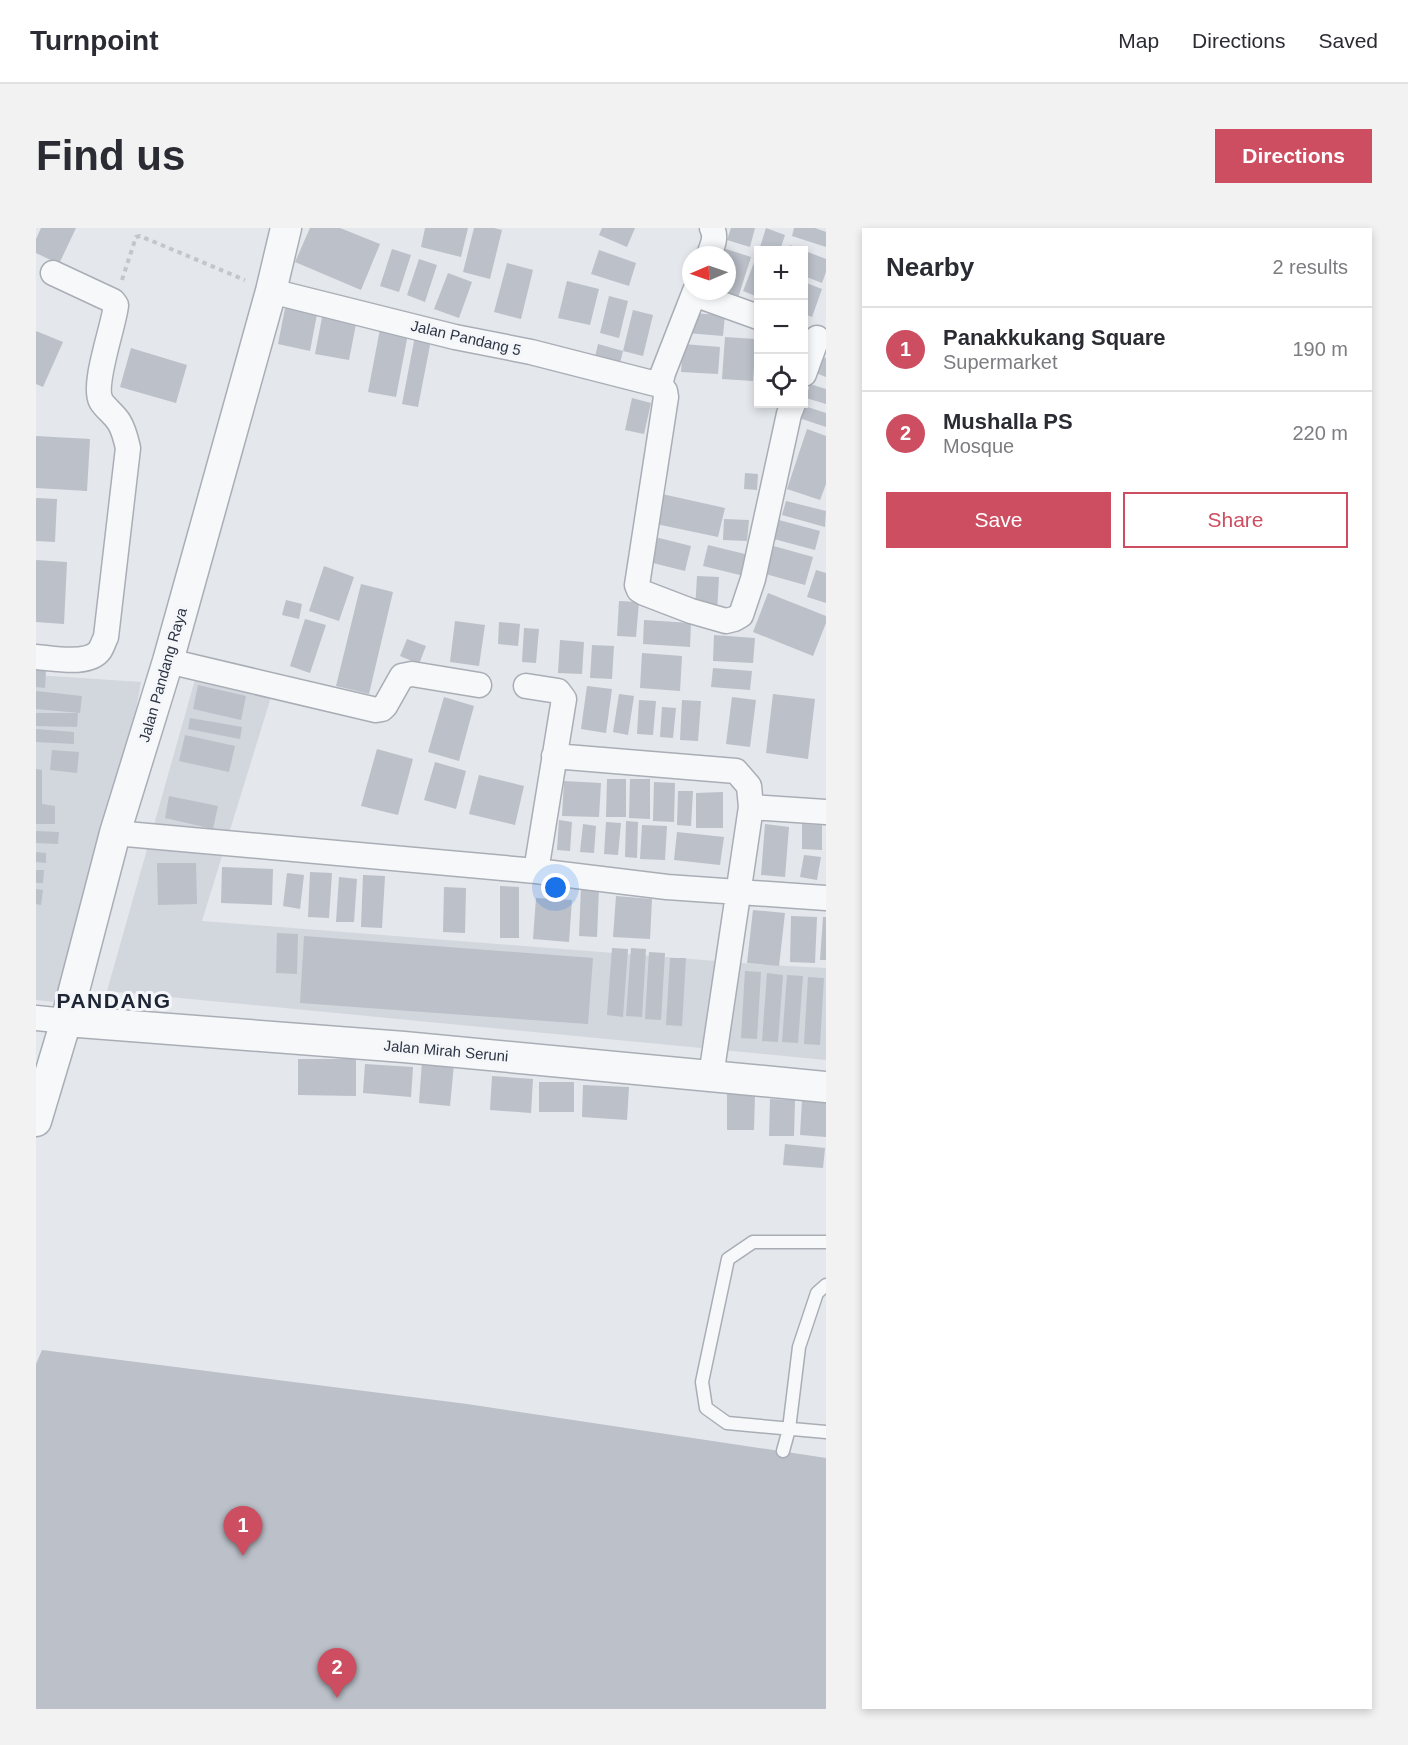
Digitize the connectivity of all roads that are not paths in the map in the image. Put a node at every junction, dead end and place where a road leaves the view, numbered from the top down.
1 (286, 228) edge
2 (712, 228) edge
3 (712, 246) edge
4 (53, 273) dead end
5 (271, 291) junction
6 (691, 300) edge
7 (715, 300) edge
8 (754, 315) edge
9 (816, 338) edge
10 (808, 362) edge
11 (660, 385) junction
12 (791, 408) edge
13 (36, 657) edge
14 (168, 662) junction
15 (479, 685) dead end
16 (526, 686) dead end
17 (554, 756) junction
18 (751, 807) junction
19 (826, 812) edge
20 (115, 833) junction
21 (536, 871) junction
22 (738, 892) junction
23 (826, 898) edge
24 (36, 1018) edge
25 (66, 1022) junction
26 (711, 1076) junction
27 (826, 1087) edge
28 (36, 1120) edge
29 (826, 1242) edge
30 (826, 1285) edge
31 (789, 1429) junction
32 (826, 1432) edge
33 (783, 1451) dead end

1 - 5 street, Jalan Pandang Raya
2 - 3 street
4 - 13 street
5 - 11 street, Jalan Pandang 5
5 - 14 street, Jalan Pandang Raya
6 - 11 street
7 - 8 street
9 - 10 street
11 - 12 street
14 - 15 street
14 - 20 street, Jalan Pandang Raya
16 - 17 street
17 - 18 street
17 - 21 street
18 - 19 street
18 - 22 street
20 - 21 street
20 - 25 street, Jalan Pandang Raya
21 - 22 street
22 - 23 street
22 - 26 street
24 - 25 street
25 - 26 street, Jalan Mirah Seruni
25 - 28 street, Jalan Pandang Raya
26 - 27 street, Jalan Mirah Seruni
29 - 31 lane
30 - 31 lane
31 - 32 lane
31 - 33 lane

